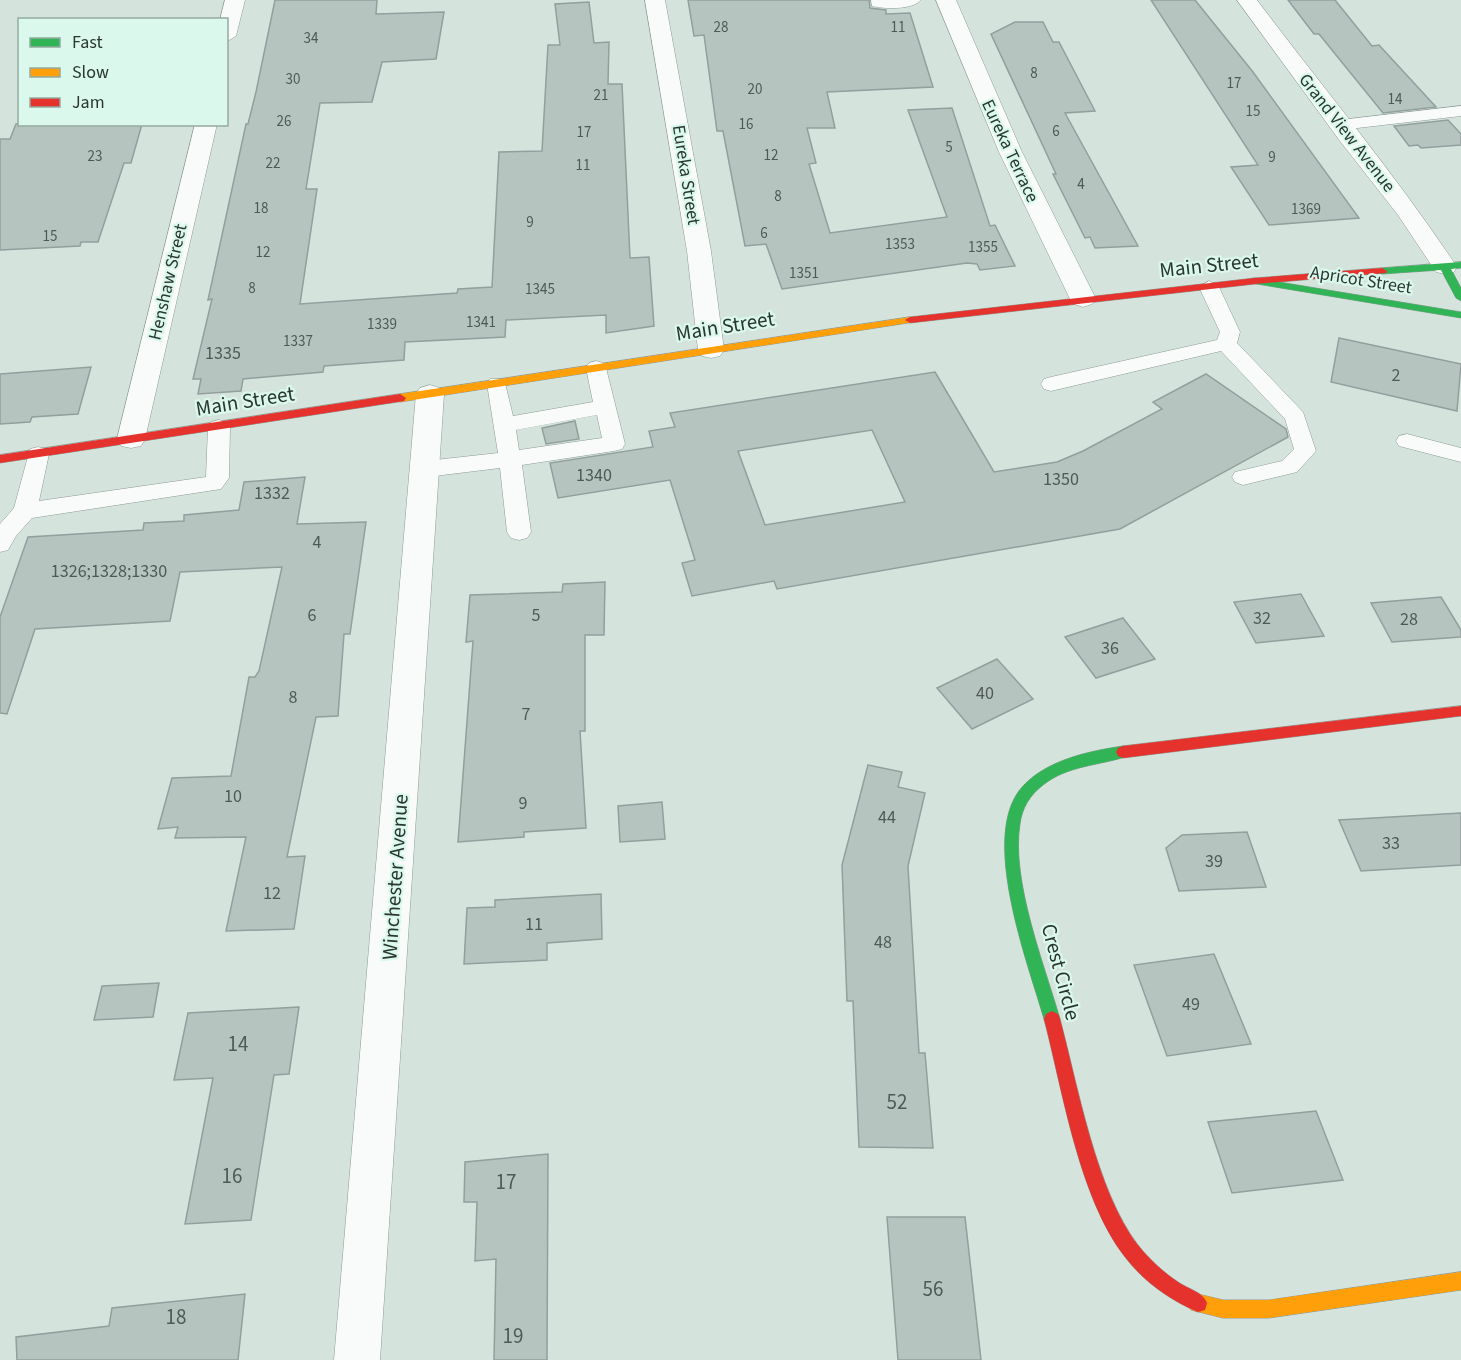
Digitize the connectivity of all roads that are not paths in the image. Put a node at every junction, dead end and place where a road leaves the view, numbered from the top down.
1 (236, 0) edge
2 (655, 0) edge
3 (911, 0) edge
4 (946, 0) edge
5 (1247, 0) edge
6 (879, 2) dead end
7 (228, 29) edge
8 (1461, 111) edge
9 (1340, 125) junction
10 (206, 126) edge
11 (1453, 266) edge
12 (1255, 281) junction
13 (1209, 287) junction
14 (1461, 298) edge
15 (1083, 299) junction
16 (1461, 315) edge
17 (1226, 344) junction
18 (711, 350) junction
19 (596, 368) junction
20 (497, 384) junction
21 (1051, 384) dead end
22 (430, 394) junction
23 (605, 407) junction
24 (504, 425) junction
25 (219, 427) junction
26 (131, 439) junction
27 (1407, 441) dead end
28 (38, 454) junction
29 (1461, 455) edge
30 (0, 459) edge
31 (510, 459) junction
32 (426, 469) junction
33 (1243, 477) dead end
34 (25, 511) junction
35 (519, 532) dead end
36 (0, 544) edge
37 (1461, 711) edge
38 (1461, 1281) edge
39 (357, 1360) edge

1 - 7 street
2 - 18 street, Eureka Street
3 - 6 street
4 - 15 street, Eureka Terrace
5 - 9 street, Grand View Avenue
8 - 9 lane
9 - 11 street, Grand View Avenue
10 - 26 street, Henshaw Street
11 - 12 main road, Main Street
11 - 14 main road
12 - 13 main road, Main Street
12 - 16 main road, Apricot Street
13 - 15 main road, Main Street
13 - 17 lane
15 - 18 main road, Main Street
17 - 21 lane
17 - 33 lane
18 - 19 main road, Main Street
19 - 20 main road, Main Street
19 - 23 lane
20 - 22 main road, Main Street
20 - 24 lane
22 - 25 main road, Main Street
22 - 32 street, Winchester Avenue
23 - 24 lane
23 - 31 lane
24 - 31 lane
25 - 26 main road, Main Street
25 - 34 lane
26 - 28 main road, Main Street
27 - 29 lane
28 - 30 main road, Main Street
28 - 34 lane
31 - 32 lane
31 - 35 lane
32 - 39 street, Winchester Avenue
34 - 36 lane
37 - 38 main road, Crest Circle

